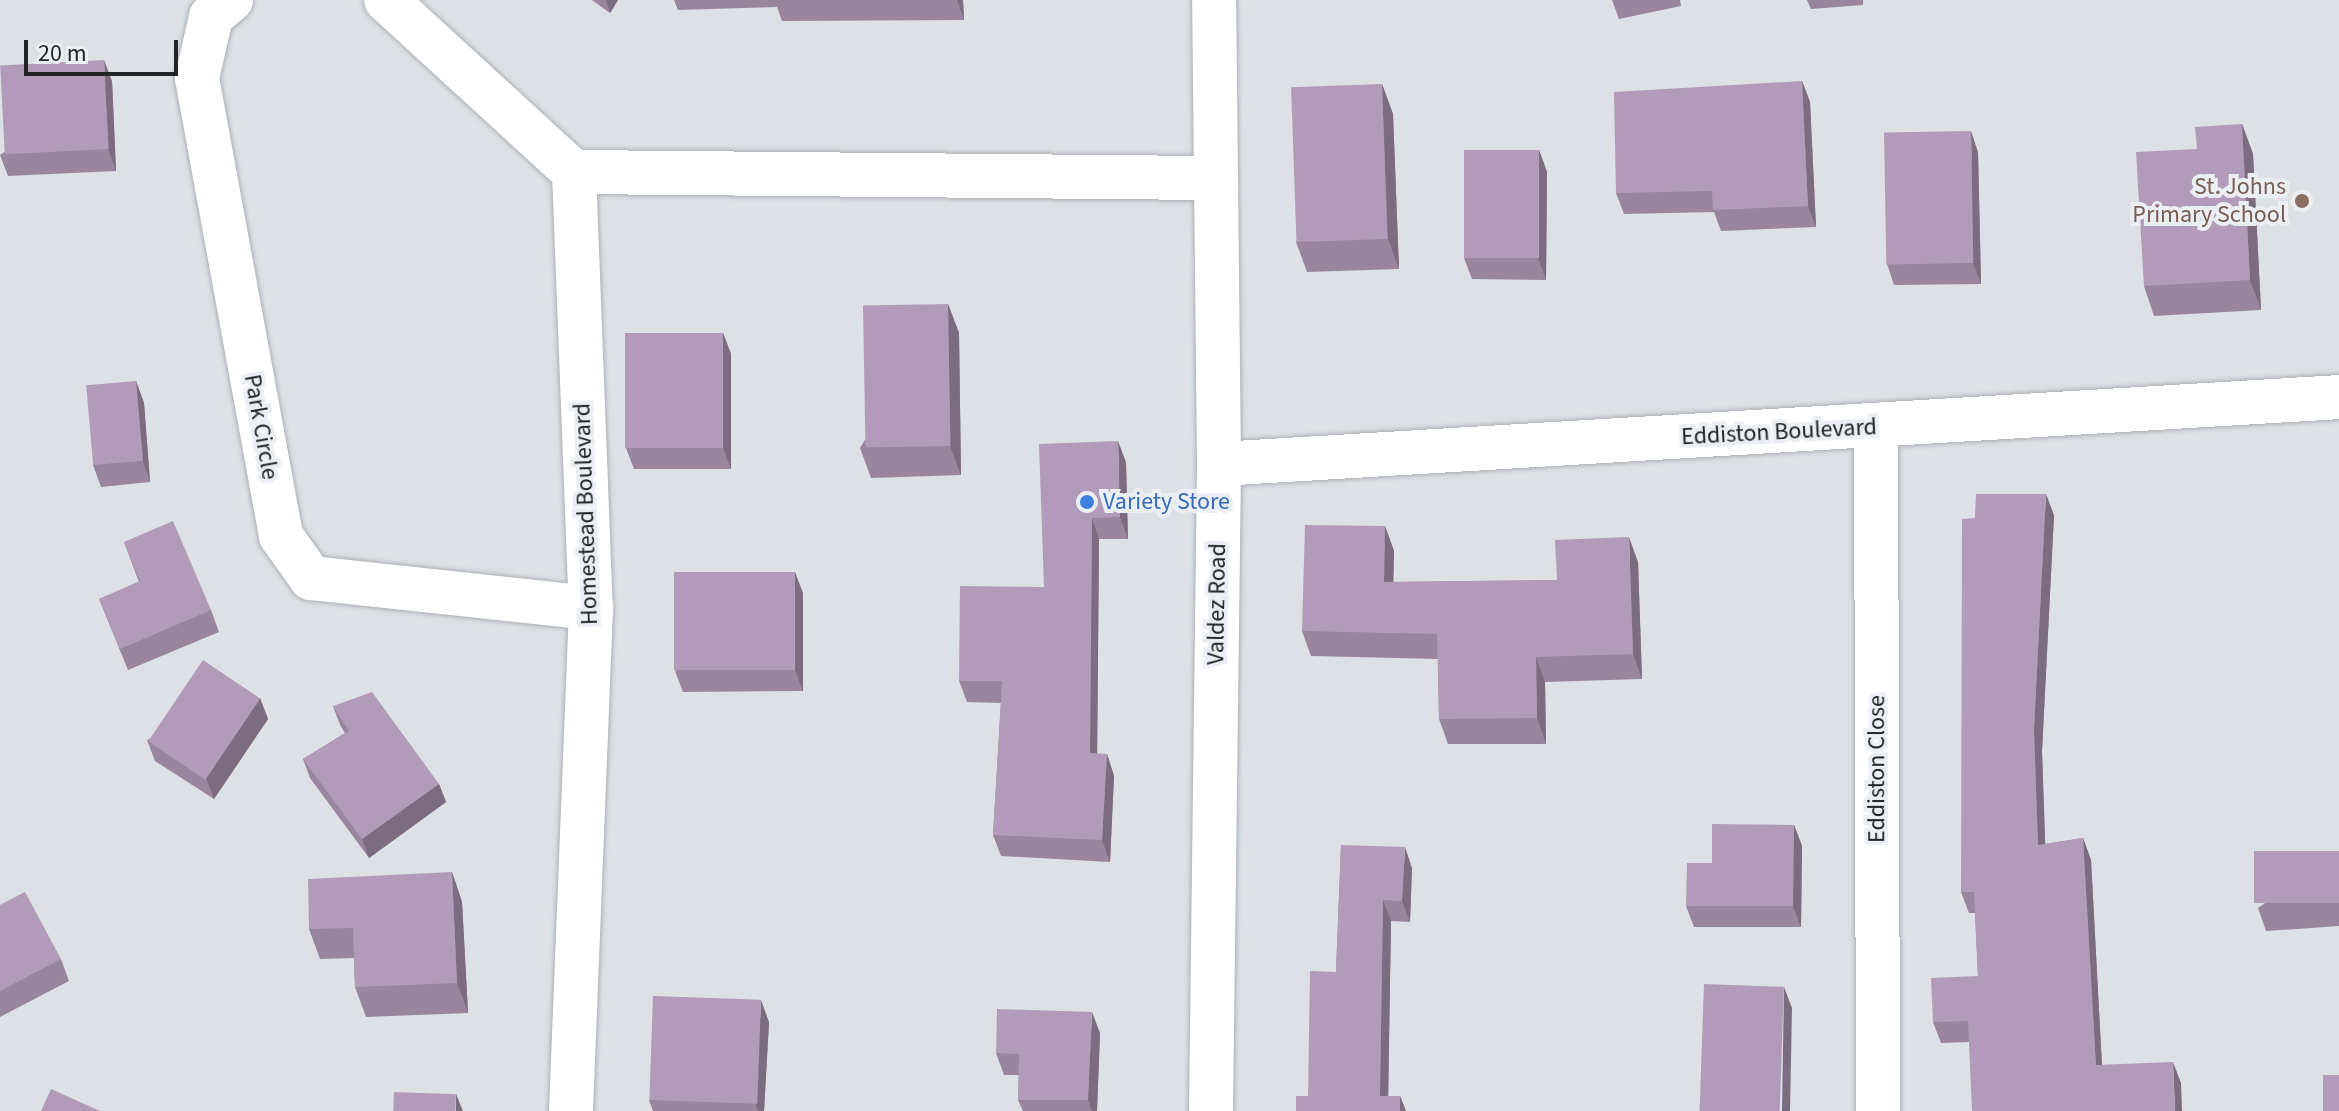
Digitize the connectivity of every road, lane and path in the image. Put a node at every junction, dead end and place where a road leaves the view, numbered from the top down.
1 (231, 0) edge
2 (386, 0) edge
3 (1214, 0) edge
4 (574, 172) junction
5 (1216, 178) junction
6 (2339, 397) edge
7 (1876, 426) junction
8 (1219, 464) junction
9 (591, 608) junction
10 (571, 1111) edge
11 (1211, 1111) edge
12 (1878, 1111) edge

1 - 9 street, Park Circle
2 - 4 street
3 - 5 street, Valdez Road
4 - 5 street
4 - 9 street, Homestead Boulevard
5 - 8 street, Valdez Road
6 - 7 street, Eddiston Boulevard
7 - 8 street, Eddiston Boulevard
7 - 12 street, Eddiston Close
8 - 11 street, Valdez Road
9 - 10 street, Homestead Boulevard

